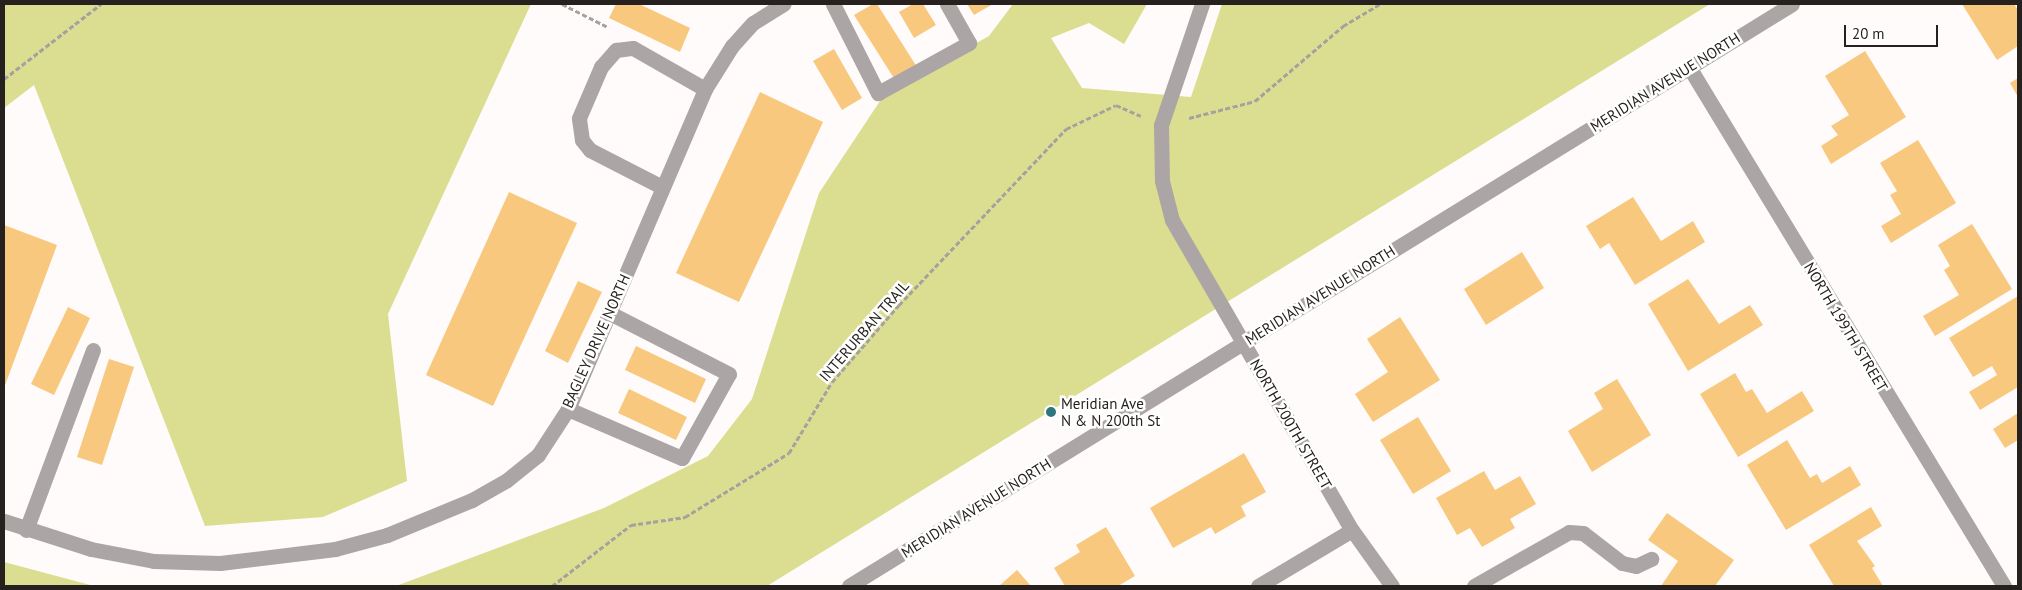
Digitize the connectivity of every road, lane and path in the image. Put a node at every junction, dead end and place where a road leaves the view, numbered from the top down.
1 (101, 4) edge
2 (783, 4) edge
3 (833, 4) edge
4 (946, 4) edge
5 (1202, 4) edge
6 (1380, 4) edge
7 (1792, 4) edge
8 (1689, 67) junction
9 (4, 79) edge
10 (705, 89) junction
11 (1161, 125) junction
12 (662, 187) junction
13 (610, 313) junction
14 (1244, 342) junction
15 (93, 350) dead end
16 (568, 409) junction
17 (4, 521) edge
18 (26, 530) junction
19 (1352, 530) junction
20 (1651, 559) dead end
21 (552, 586) edge
22 (849, 586) edge
23 (1258, 586) edge
24 (1392, 586) edge
25 (1474, 586) edge
26 (2004, 586) edge

1 - 9 path
2 - 10 street, BAGLEY DRIVE NORTH
3 - 4 street
5 - 11 street, NORTH 200TH STREET
6 - 11 path
7 - 8 street, MERIDIAN AVENUE NORTH
8 - 14 street, MERIDIAN AVENUE NORTH
8 - 26 street, NORTH 199TH STREET
10 - 12 street, BAGLEY DRIVE NORTH
10 - 12 street
11 - 14 street, NORTH 200TH STREET
11 - 21 path, INTERURBAN TRAIL
12 - 13 street, BAGLEY DRIVE NORTH
13 - 16 street, BAGLEY DRIVE NORTH
13 - 16 street
14 - 19 street, NORTH 200TH STREET
14 - 22 street, MERIDIAN AVENUE NORTH
15 - 18 street
16 - 18 street, BAGLEY DRIVE NORTH
17 - 18 street, BAGLEY DRIVE NORTH
19 - 23 street
19 - 24 street, NORTH 200TH STREET
20 - 25 street

